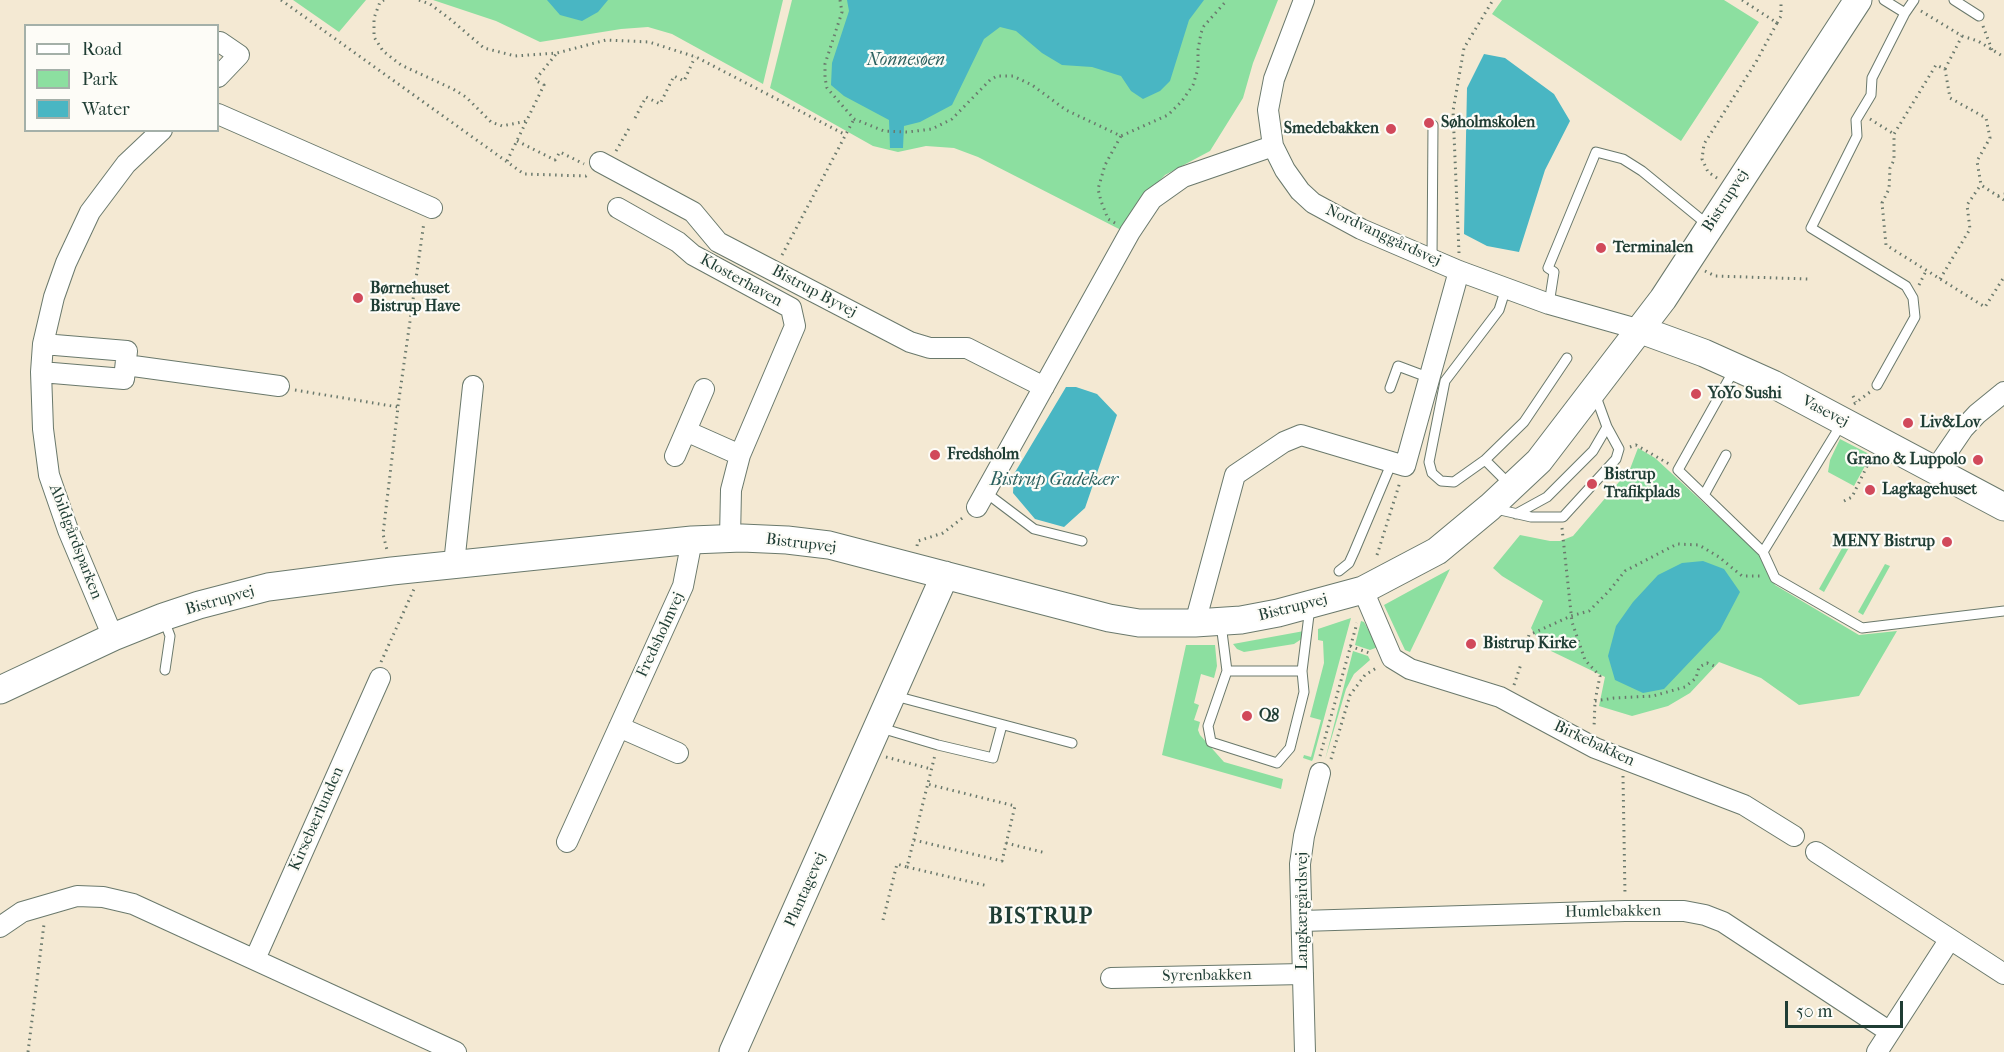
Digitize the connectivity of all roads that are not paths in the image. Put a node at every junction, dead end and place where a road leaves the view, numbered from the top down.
1 (1304, 0) edge
2 (1858, 0) edge
3 (1884, 0) edge
4 (1914, 0) edge
5 (1954, 0) edge
6 (1905, 13) junction
7 (1979, 16) road end
8 (220, 42) dead end
9 (219, 76) edge
10 (219, 114) edge
11 (1433, 125) dead end
12 (160, 132) edge
13 (1273, 146) junction
14 (600, 165) road end
15 (618, 208) dead end
16 (428, 215) road end
17 (1710, 226) junction
18 (1432, 259) junction
19 (1460, 271) junction
20 (1506, 288) junction
21 (1549, 304) junction
22 (1641, 330) junction
23 (43, 345) junction
24 (1567, 358) dead end
25 (126, 365) junction
26 (1736, 367) junction
27 (41, 372) junction
28 (1430, 378) junction
29 (1877, 385) dead end
30 (279, 386) road end
31 (473, 386) dead end
32 (1044, 387) junction
33 (1390, 388) dead end
34 (704, 389) dead end
35 (1594, 392) junction
36 (2004, 393) edge
37 (1843, 421) junction
38 (1607, 427) junction
39 (686, 431) junction
40 (740, 455) junction
41 (1726, 455) dead end
42 (675, 456) dead end
43 (1485, 460) junction
44 (1398, 464) junction
45 (1935, 470) junction
46 (1512, 487) junction
47 (1704, 495) junction
48 (981, 500) joint
49 (1490, 507) junction
50 (2004, 507) edge
51 (1516, 513) junction
52 (730, 538) junction
53 (693, 540) junction
54 (1082, 541) dead end
55 (1763, 552) junction
56 (454, 564) junction
57 (1339, 571) dead end
58 (945, 575) junction
59 (1363, 590) junction
60 (1310, 604) junction
61 (2004, 611) edge
62 (163, 618) junction
63 (1208, 622) junction
64 (113, 637) junction
65 (165, 670) dead end
66 (1227, 671) junction
67 (1302, 671) junction
68 (380, 678) road end
69 (0, 690) edge
70 (893, 695) junction
71 (1002, 725) junction
72 (619, 727) junction
73 (878, 727) junction
74 (1072, 743) dead end
75 (678, 753) dead end
76 (1320, 773) road end
77 (1794, 836) dead end
78 (567, 842) dead end
79 (1816, 852) dead end
80 (1302, 921) junction
81 (0, 927) edge
82 (1950, 939) junction
83 (255, 959) junction
84 (1303, 974) junction
85 (2004, 974) edge
86 (1111, 978) dead end
87 (1890, 1032) junction
88 (456, 1052) edge
89 (733, 1052) edge
90 (1305, 1052) edge
91 (1877, 1052) edge

1 - 13 street, Nordvanggårdsvej
2 - 17 main road, Bistrupvej
3 - 6 lane
4 - 6 lane
5 - 7 lane
6 - 29 lane
8 - 9 street
10 - 16 street
11 - 18 lane
12 - 23 street, Abildgårdsparken
13 - 18 street, Nordvanggårdsvej
13 - 32 street
14 - 32 street, Bistrup Byvej
15 - 40 street, Klosterhaven
17 - 21 lane
17 - 22 main road, Bistrupvej
18 - 19 street, Nordvanggårdsvej
19 - 20 street, Nordvanggårdsvej
19 - 28 street, Nordvanggårdsvej
20 - 21 street, Nordvanggårdsvej
20 - 43 lane
21 - 22 street, Nordvanggårdsvej
22 - 26 main road, Vasevej
22 - 35 main road, Bistrupvej
23 - 25 street
23 - 27 street, Abildgårdsparken
24 - 43 lane
25 - 27 street
25 - 30 street
26 - 37 main road, Vasevej
26 - 47 lane
27 - 64 street, Abildgårdsparken
28 - 33 lane
28 - 44 street, Nordvanggårdsvej
31 - 56 street
32 - 48 street
34 - 39 street
35 - 38 lane
35 - 46 main road, Bistrupvej
36 - 45 street
37 - 45 main road, Vasevej
37 - 55 lane
38 - 51 lane
38 - 51 lane
39 - 40 street
39 - 42 street
40 - 52 street, Klosterhaven
41 - 47 lane
43 - 46 lane
44 - 57 lane, Nordvanggårdsvej
44 - 63 street
45 - 50 main road, Vasevej
46 - 49 main road, Bistrupvej
47 - 55 lane
48 - 54 lane
49 - 51 lane
49 - 59 main road, Bistrupvej
52 - 53 main road, Bistrupvej
52 - 58 main road, Bistrupvej
53 - 56 main road, Bistrupvej
53 - 72 street, Fredsholmvej
55 - 61 lane
56 - 62 main road, Bistrupvej
58 - 63 main road, Bistrupvej
58 - 70 main road, Plantagevej
59 - 60 main road, Bistrupvej
59 - 77 street, Birkebakken
60 - 63 main road, Bistrupvej
60 - 67 lane
62 - 64 main road, Bistrupvej
62 - 65 lane
63 - 66 lane
64 - 69 main road, Bistrupvej
66 - 67 lane
66 - 67 lane
68 - 83 street, Kirsebærlunden
70 - 71 lane
70 - 73 main road, Plantagevej
71 - 73 lane
71 - 74 lane
72 - 75 street
72 - 78 street, Fredsholmvej
73 - 89 main road, Plantagevej
76 - 80 street, Langkærgårdsvej
79 - 82 street
80 - 84 street, Langkærgårdsvej
80 - 87 street, Humlebakken
81 - 83 street
82 - 85 street
82 - 87 street
83 - 88 street
84 - 86 street, Syrenbakken
84 - 90 street, Langkærgårdsvej
87 - 91 street

